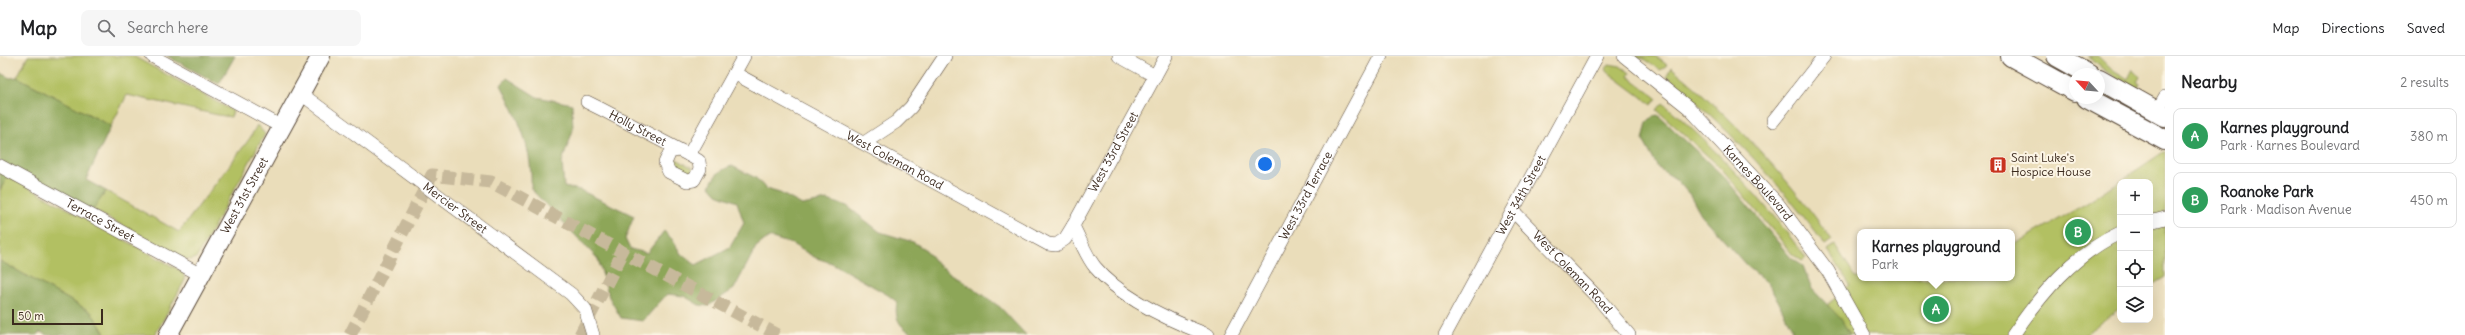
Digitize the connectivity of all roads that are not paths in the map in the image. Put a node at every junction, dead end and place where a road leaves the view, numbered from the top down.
1 (152, 56) edge
2 (321, 56) edge
3 (744, 56) edge
4 (945, 56) edge
5 (1119, 56) edge
6 (1166, 56) edge
7 (1381, 56) edge
8 (1597, 56) edge
9 (1624, 56) edge
10 (1824, 56) edge
11 (2011, 56) edge
12 (2057, 56) edge
13 (2079, 68) edge
14 (734, 73) junction
15 (1155, 76) junction
16 (2105, 82) edge
17 (2069, 88) edge
18 (300, 93) junction
19 (587, 102) dead end
20 (2098, 104) edge
21 (2162, 108) edge
22 (1773, 121) dead end
23 (282, 127) junction
24 (2165, 140) edge
25 (864, 144) junction
26 (0, 166) edge
27 (1514, 212) junction
28 (2165, 218) edge
29 (2153, 221) edge
30 (1073, 226) junction
31 (2117, 235) edge
32 (1056, 245) joint
33 (201, 275) junction
34 (2023, 329) edge
35 (168, 335) edge
36 (593, 335) edge
37 (1208, 335) edge
38 (1231, 335) edge
39 (1445, 335) edge
40 (1629, 335) edge
41 (1864, 335) edge
42 (2013, 335) edge

1 - 23 street
2 - 18 main road, West 31st Street
3 - 14 street
4 - 25 street
5 - 15 street
6 - 15 street, West 33rd Street
7 - 38 street, West 33rd Terrace
8 - 27 street, West 34th Street
9 - 41 street, Karnes Boulevard
10 - 22 street
11 - 17 main road
12 - 13 main road
14 - 19 street, Holly Street
14 - 25 street, West Coleman Road
15 - 30 street, West 33rd Street
16 - 21 main road
18 - 23 main road, West 31st Street
18 - 36 street, Mercier Street
20 - 24 main road
23 - 33 main road, West 31st Street
25 - 32 street, West Coleman Road
26 - 33 street, Terrace Street
27 - 39 street, West 34th Street
27 - 40 street, West Coleman Road
28 - 29 street
30 - 32 street, West 33rd Street
30 - 37 street
31 - 34 street
33 - 35 main road, West 31st Street
34 - 42 street

